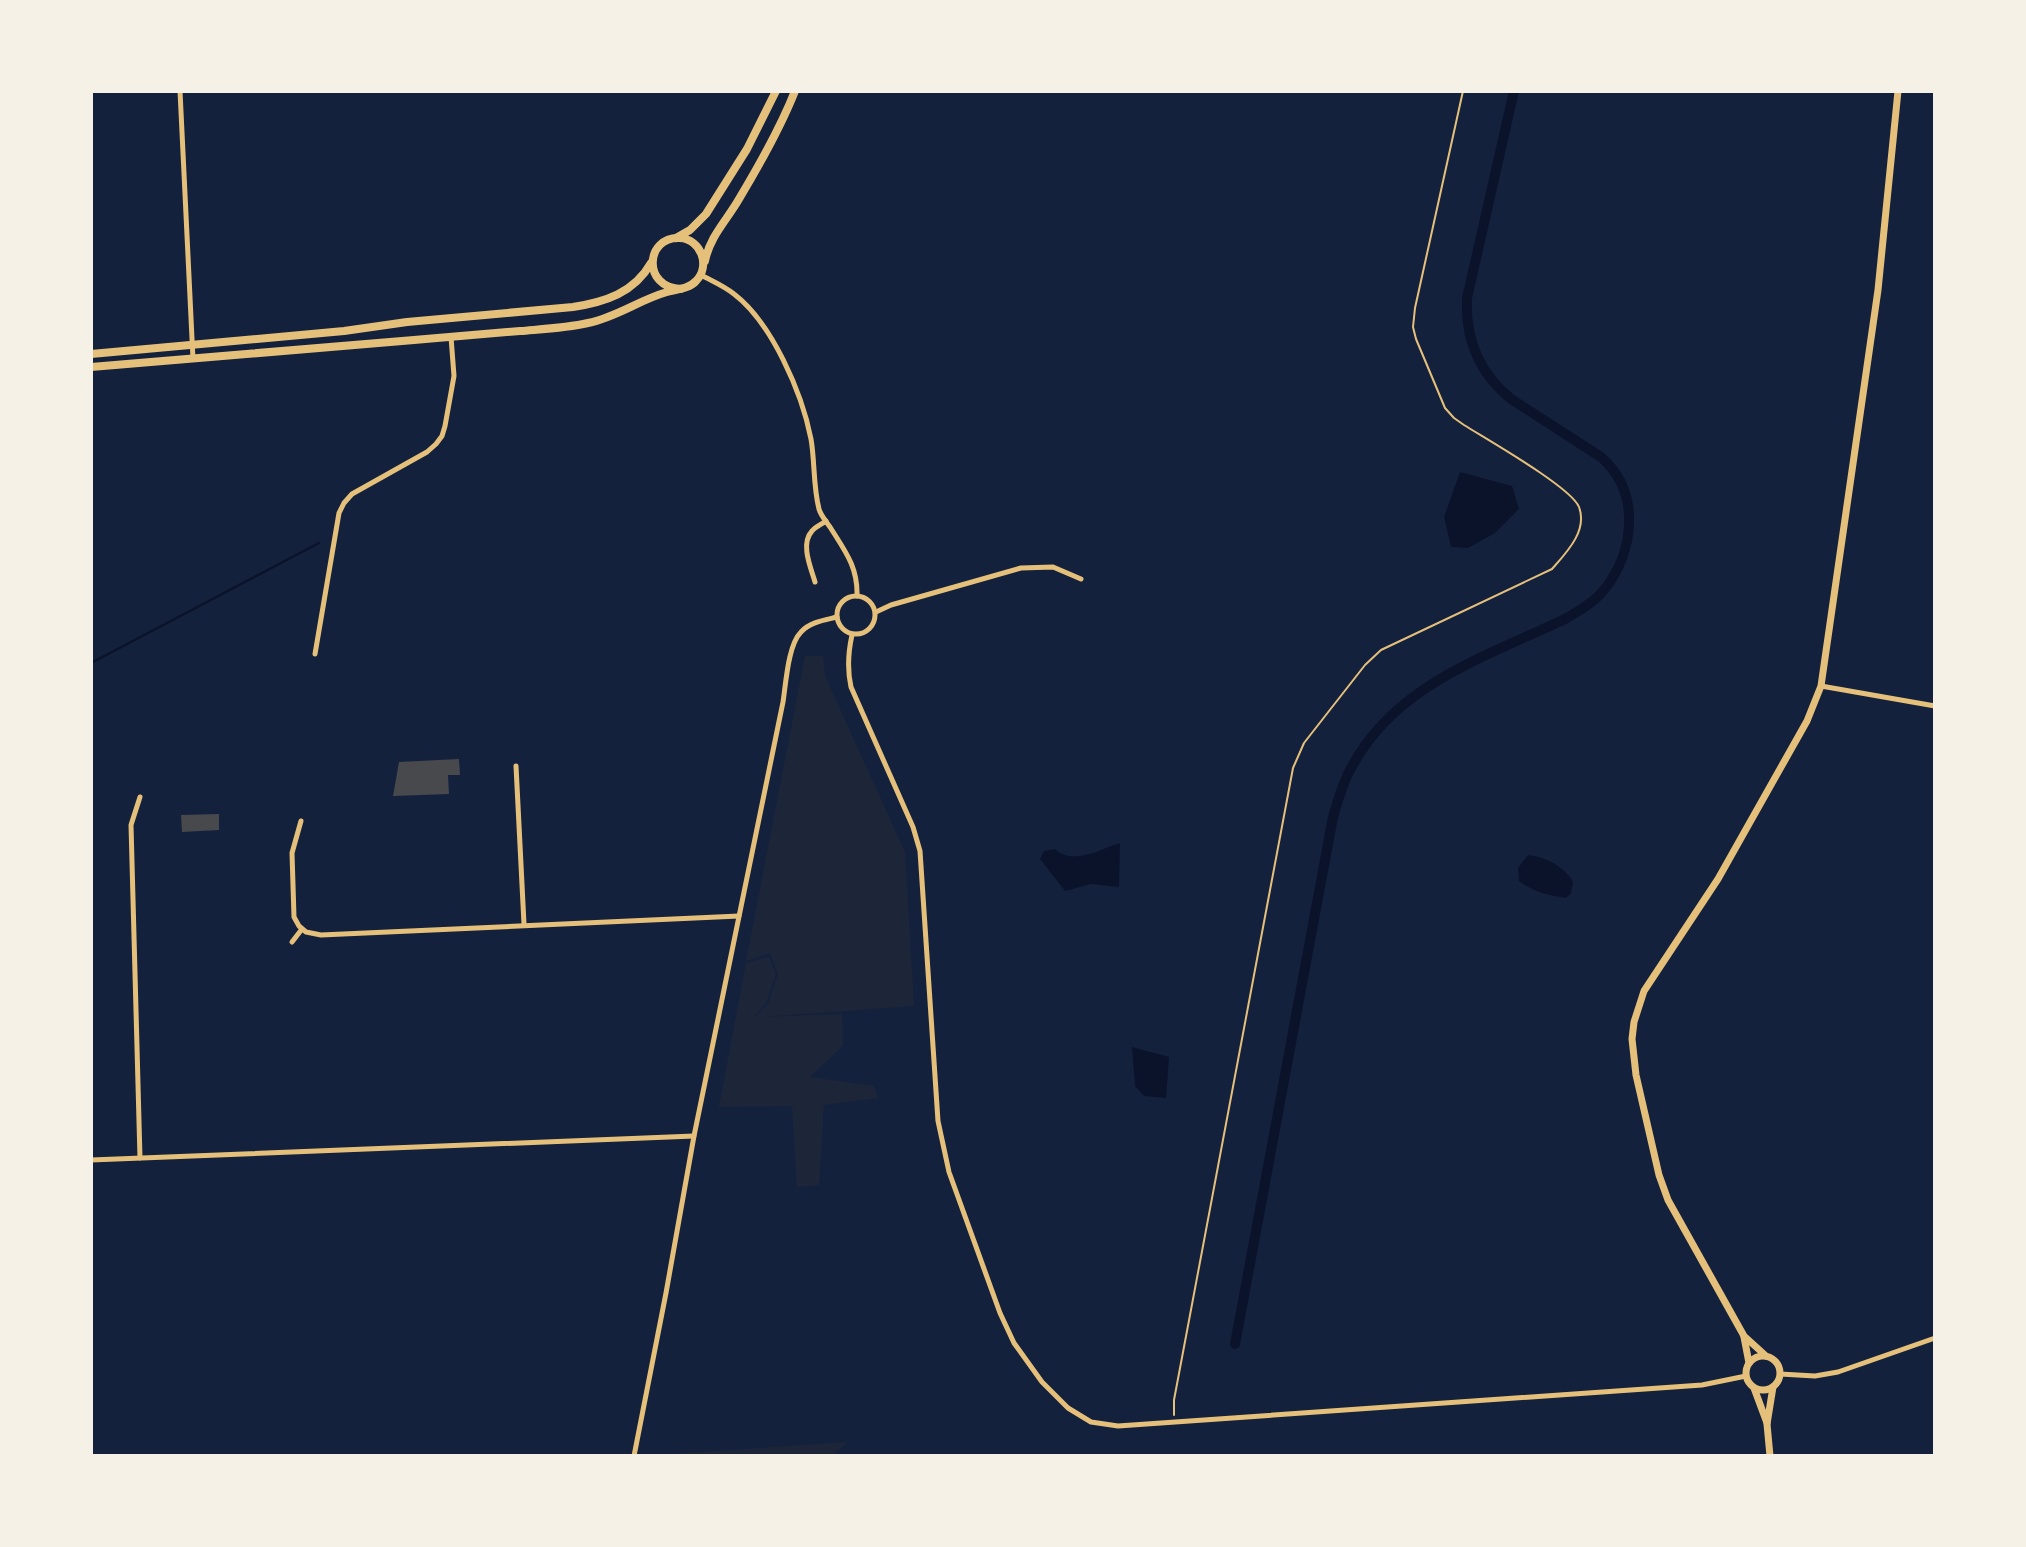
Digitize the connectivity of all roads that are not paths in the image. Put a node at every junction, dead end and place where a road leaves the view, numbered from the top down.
1 (180, 91) edge
2 (776, 91) edge
3 (795, 91) edge
4 (1898, 91) edge
5 (676, 238) junction
6 (652, 261) junction
7 (702, 271) junction
8 (681, 289) junction
9 (451, 337) junction
10 (192, 345) junction
11 (91, 354) edge
12 (193, 359) junction
13 (91, 367) edge
14 (826, 521) junction
15 (1081, 579) dead end
16 (815, 582) dead end
17 (857, 596) junction
18 (876, 612) junction
19 (837, 617) junction
20 (852, 635) junction
21 (315, 654) dead end
22 (1821, 686) junction
23 (1935, 706) edge
24 (516, 766) dead end
25 (141, 797) dead end
26 (301, 821) dead end
27 (739, 916) junction
28 (524, 924) junction
29 (302, 929) junction
30 (292, 942) dead end
31 (694, 1136) junction
32 (140, 1158) junction
33 (91, 1160) edge
34 (1744, 1336) junction
35 (1935, 1338) edge
36 (1766, 1356) junction
37 (1749, 1363) junction
38 (1780, 1374) junction
39 (1746, 1376) junction
40 (1773, 1387) junction
41 (1754, 1388) junction
42 (1768, 1424) junction
43 (634, 1456) edge
44 (1770, 1456) edge

1 - 10 street
2 - 5 main road
3 - 7 main road
4 - 22 street
5 - 6 main road
5 - 7 main road
6 - 8 main road
6 - 10 main road
7 - 8 main road
7 - 14 street
8 - 9 main road
9 - 12 main road
9 - 21 street
10 - 11 main road
10 - 12 street
12 - 13 main road
14 - 16 street
14 - 17 street
15 - 18 street
17 - 18 street
17 - 19 street
18 - 20 street
19 - 20 street
19 - 27 street
20 - 39 street
22 - 23 street
22 - 34 street
24 - 28 street
25 - 32 street
26 - 29 street
27 - 28 street
27 - 31 street
28 - 29 street
29 - 30 street
31 - 32 street
31 - 43 street
32 - 33 street
34 - 36 street
34 - 37 street
35 - 38 street
36 - 37 street
36 - 38 street
37 - 39 street
38 - 40 street
39 - 41 street
40 - 41 street
40 - 42 street
41 - 42 street
42 - 44 street

